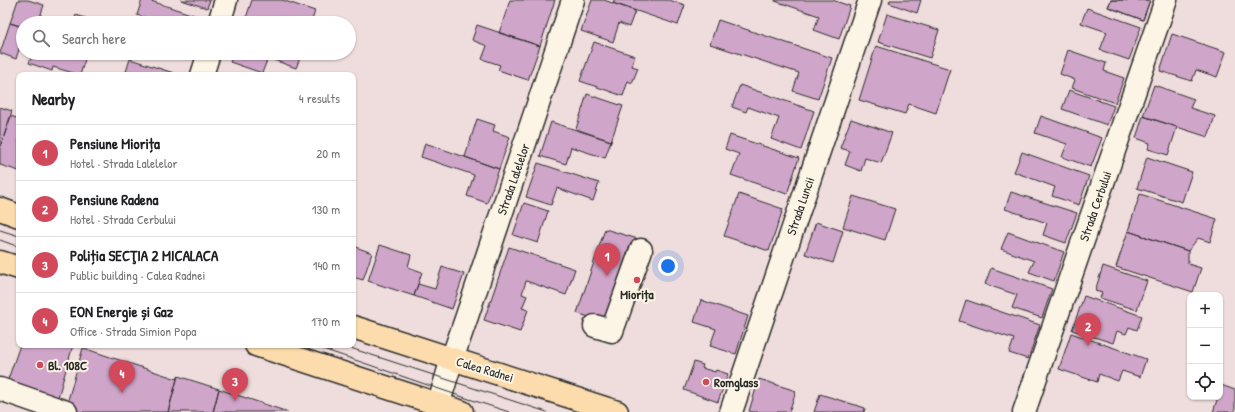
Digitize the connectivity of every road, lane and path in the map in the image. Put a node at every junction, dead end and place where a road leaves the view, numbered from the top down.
1 (226, 0) edge
2 (573, 0) edge
3 (870, 0) edge
4 (1166, 0) edge
5 (220, 16) edge
6 (207, 60) edge
7 (203, 72) edge
8 (0, 209) edge
9 (16, 215) edge
10 (641, 250) dead end
11 (0, 262) edge
12 (16, 267) edge
13 (595, 326) dead end
14 (356, 328) edge
15 (265, 348) edge
16 (452, 358) junction
17 (0, 389) edge
18 (437, 408) edge
19 (66, 412) edge
20 (462, 412) edge
21 (617, 412) edge
22 (731, 412) edge
23 (1024, 412) edge

1 - 5 street
2 - 16 street, Strada Lalelelor
3 - 22 street, Strada Luncii
4 - 23 street, Strada Cerbului
6 - 7 street
8 - 9 main road
10 - 13 street
11 - 12 main road
14 - 16 main road, Calea Radnei
15 - 18 main road
16 - 18 street, Strada Lalelelor
16 - 21 main road, Calea Radnei
17 - 19 street
18 - 20 main road

